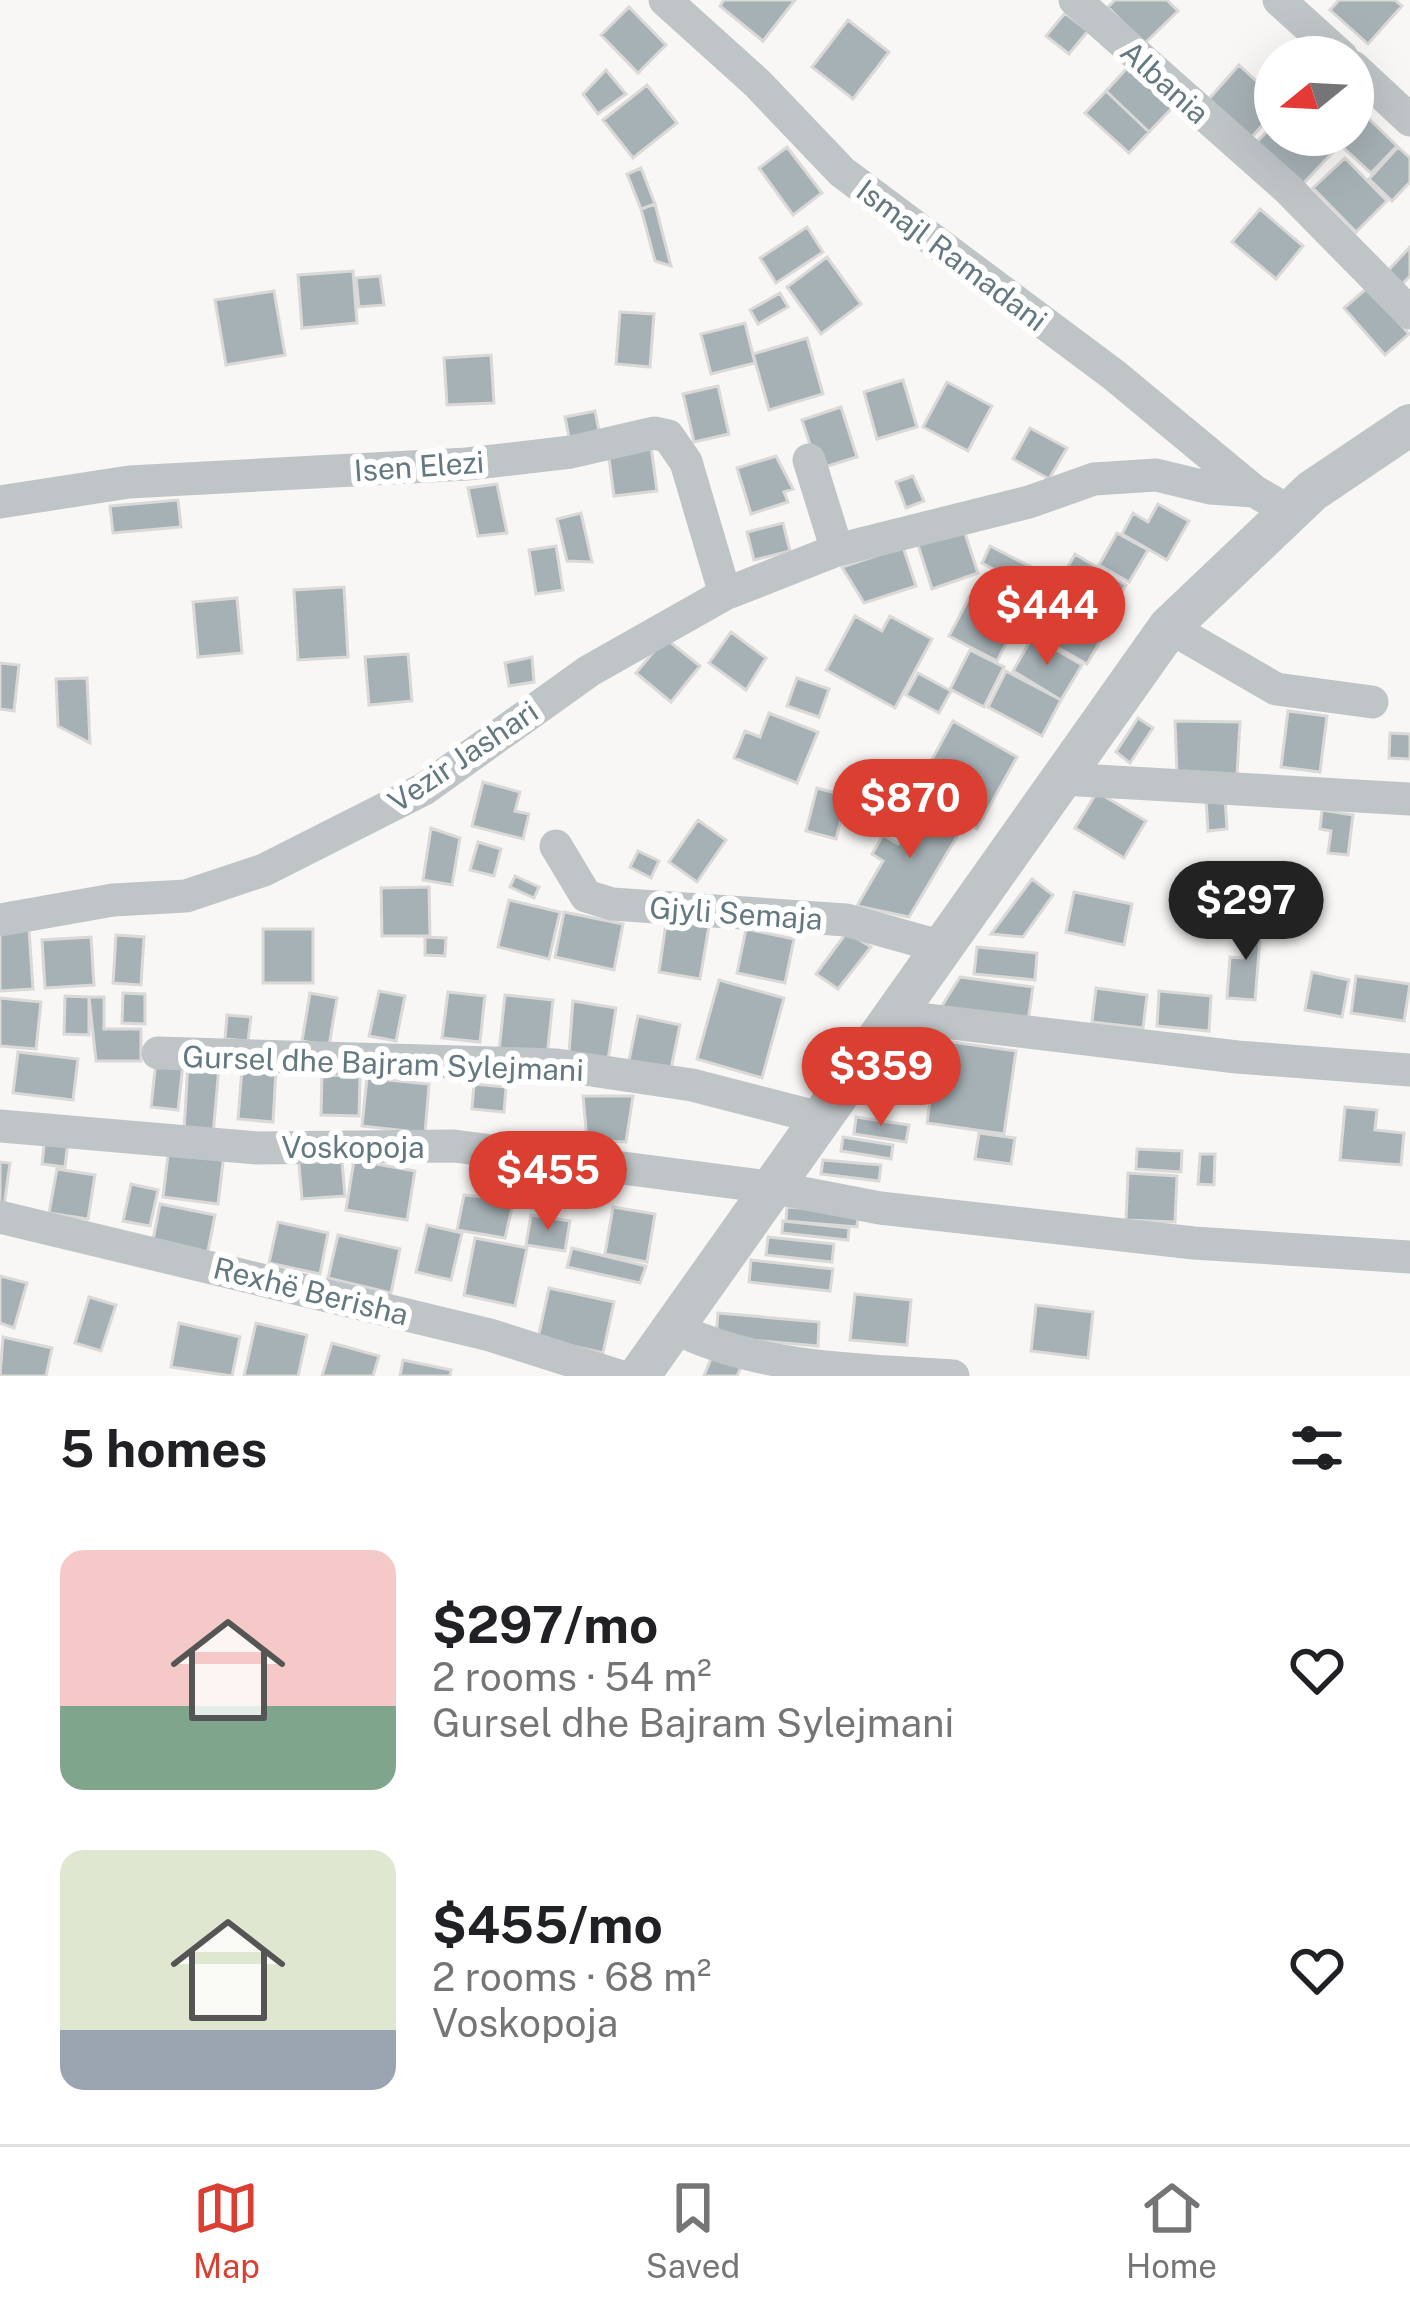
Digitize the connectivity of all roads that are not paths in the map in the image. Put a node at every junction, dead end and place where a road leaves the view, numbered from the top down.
1 (665, 0) edge
2 (1075, 0) edge
3 (1279, 0) edge
4 (1319, 36) edge
5 (1374, 87) edge
6 (1410, 120) edge
7 (1410, 314) edge
8 (1410, 425) edge
9 (809, 460) dead end
10 (1272, 501) junction
11 (0, 502) edge
12 (836, 550) junction
13 (725, 594) junction
14 (1169, 627) junction
15 (1372, 702) dead end
16 (1062, 779) junction
17 (1410, 799) edge
18 (556, 846) dead end
19 (0, 920) edge
20 (942, 947) junction
21 (894, 1016) junction
22 (158, 1053) dead end
23 (1410, 1070) edge
24 (820, 1118) junction
25 (0, 1126) edge
26 (776, 1187) junction
27 (0, 1217) edge
28 (1410, 1257) edge
29 (675, 1328) junction
30 (619, 1376) edge
31 (639, 1376) edge
32 (953, 1376) edge

1 - 10 street, Ismajl Ramadani
2 - 7 street, Albania
3 - 4 street
5 - 6 street
8 - 10 street
9 - 12 street
10 - 12 street, Vezir Jashari
10 - 14 street
11 - 13 street, Isen Elezi
12 - 13 street, Vezir Jashari
13 - 19 street, Vezir Jashari
14 - 15 street
14 - 16 street
16 - 17 street
16 - 20 street
18 - 20 street, Gjyli Semaja
20 - 21 street
21 - 23 street
21 - 24 street
22 - 24 street, Gursel dhe Bajram Sylejmani
24 - 26 street
25 - 26 street, Voskopoja
26 - 28 street
26 - 29 street
27 - 30 street, Rexhë Berisha
29 - 31 street
29 - 32 street

